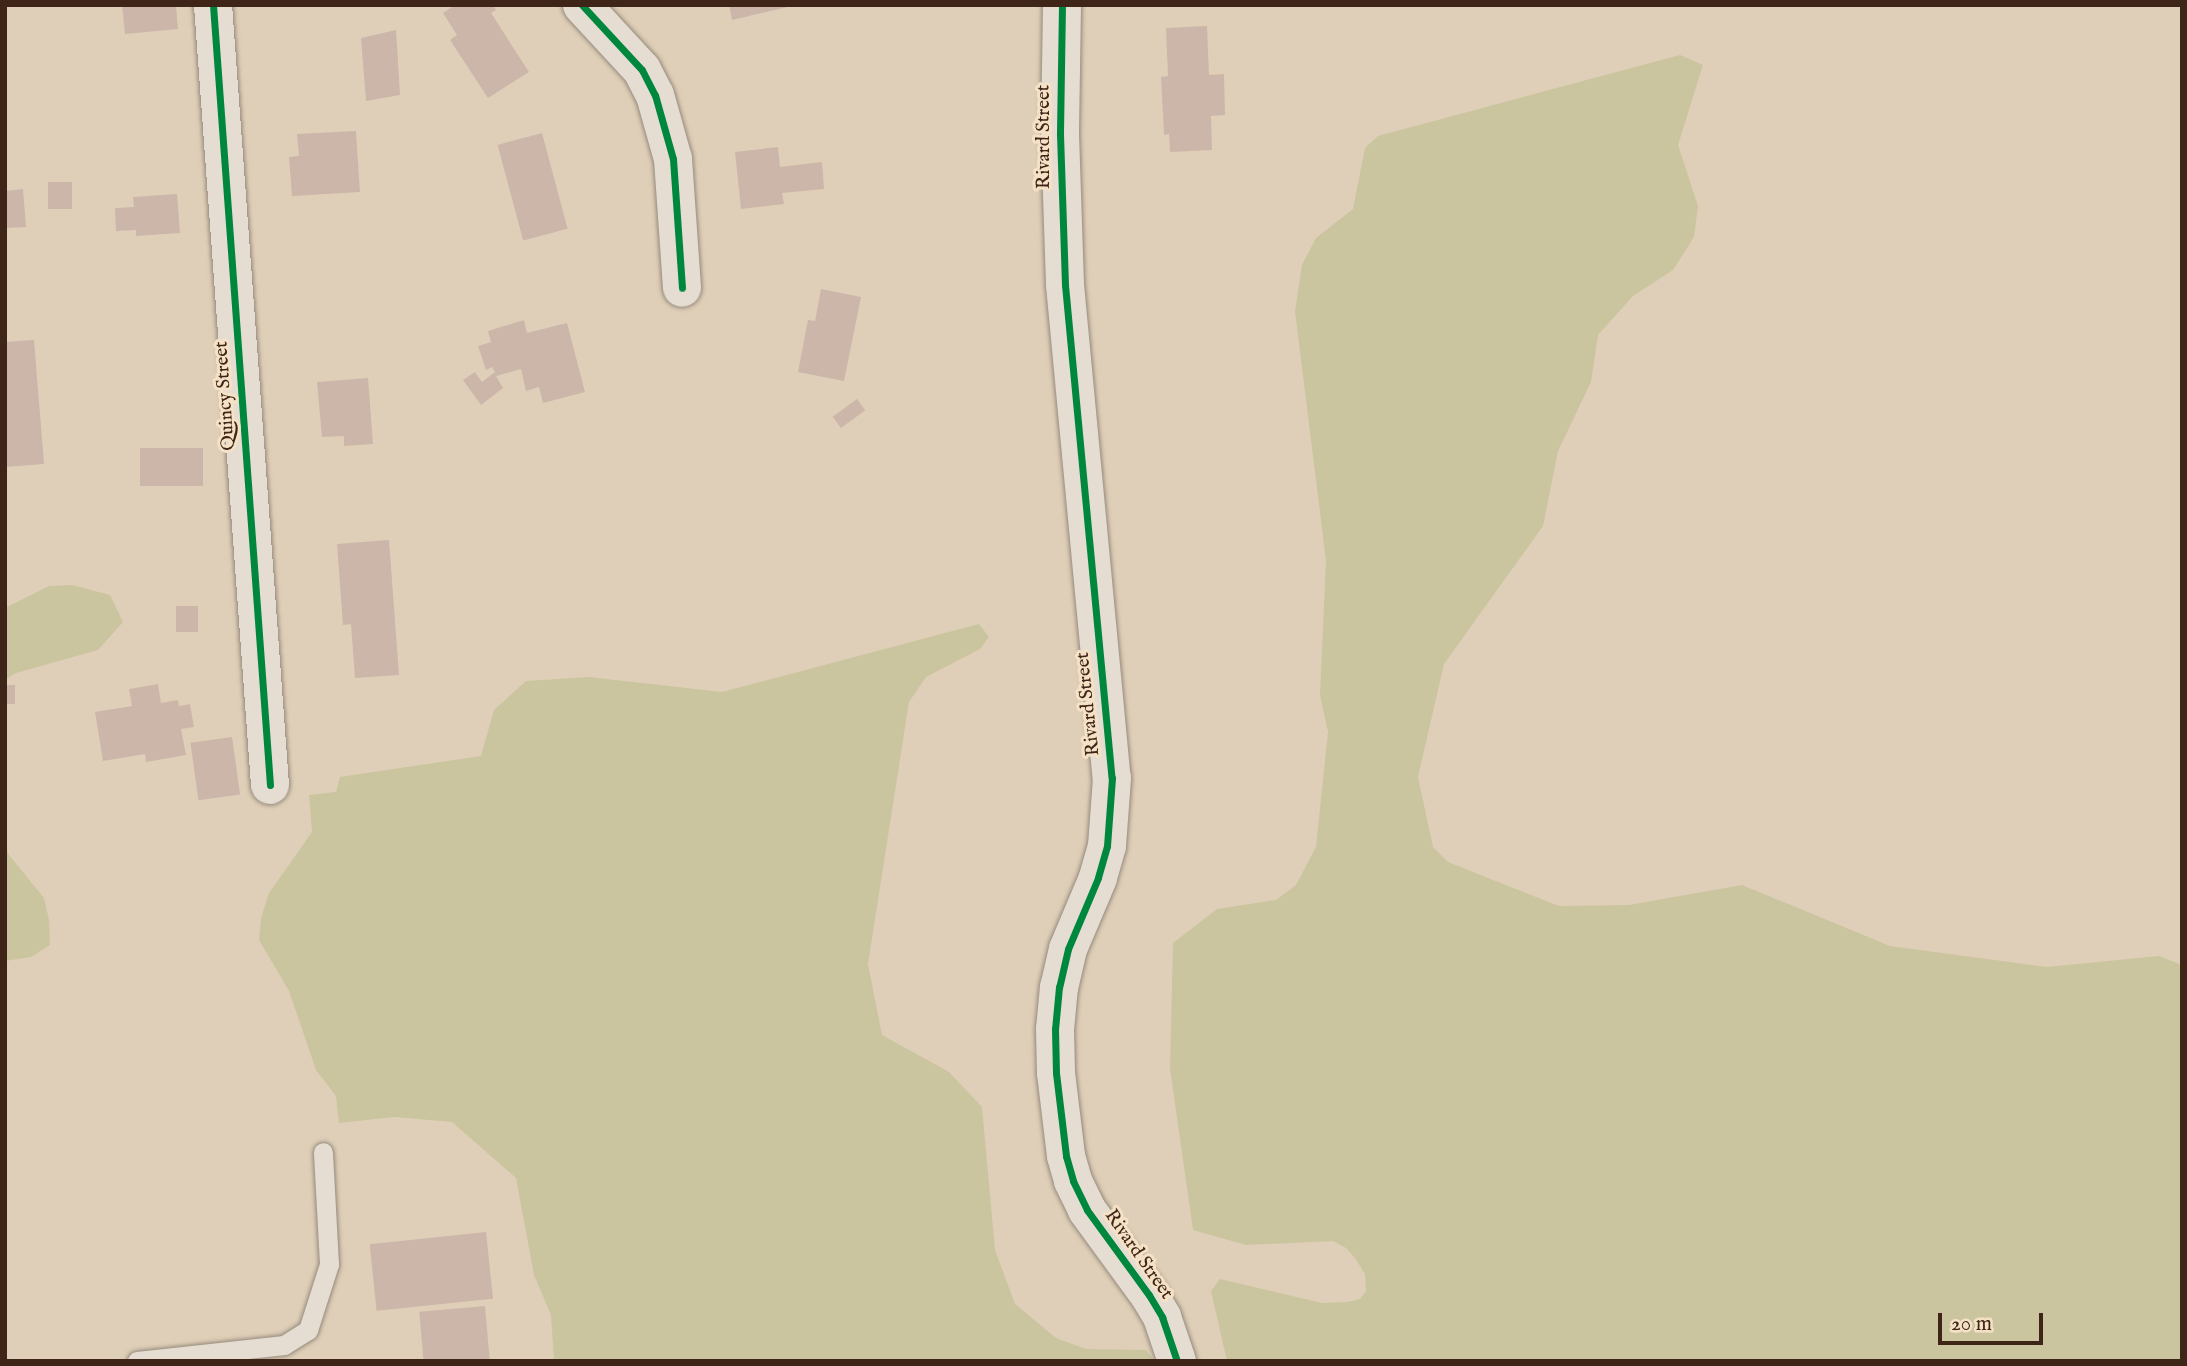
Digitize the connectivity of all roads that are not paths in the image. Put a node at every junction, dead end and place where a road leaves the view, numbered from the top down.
1 (213, 5) edge
2 (582, 5) edge
3 (1062, 5) edge
4 (682, 288) dead end
5 (270, 785) dead end
6 (323, 1152) dead end
7 (137, 1361) edge
8 (1177, 1361) edge

1 - 5 street, Quincy Street
2 - 4 street
3 - 8 street, Rivard Street
6 - 7 lane

